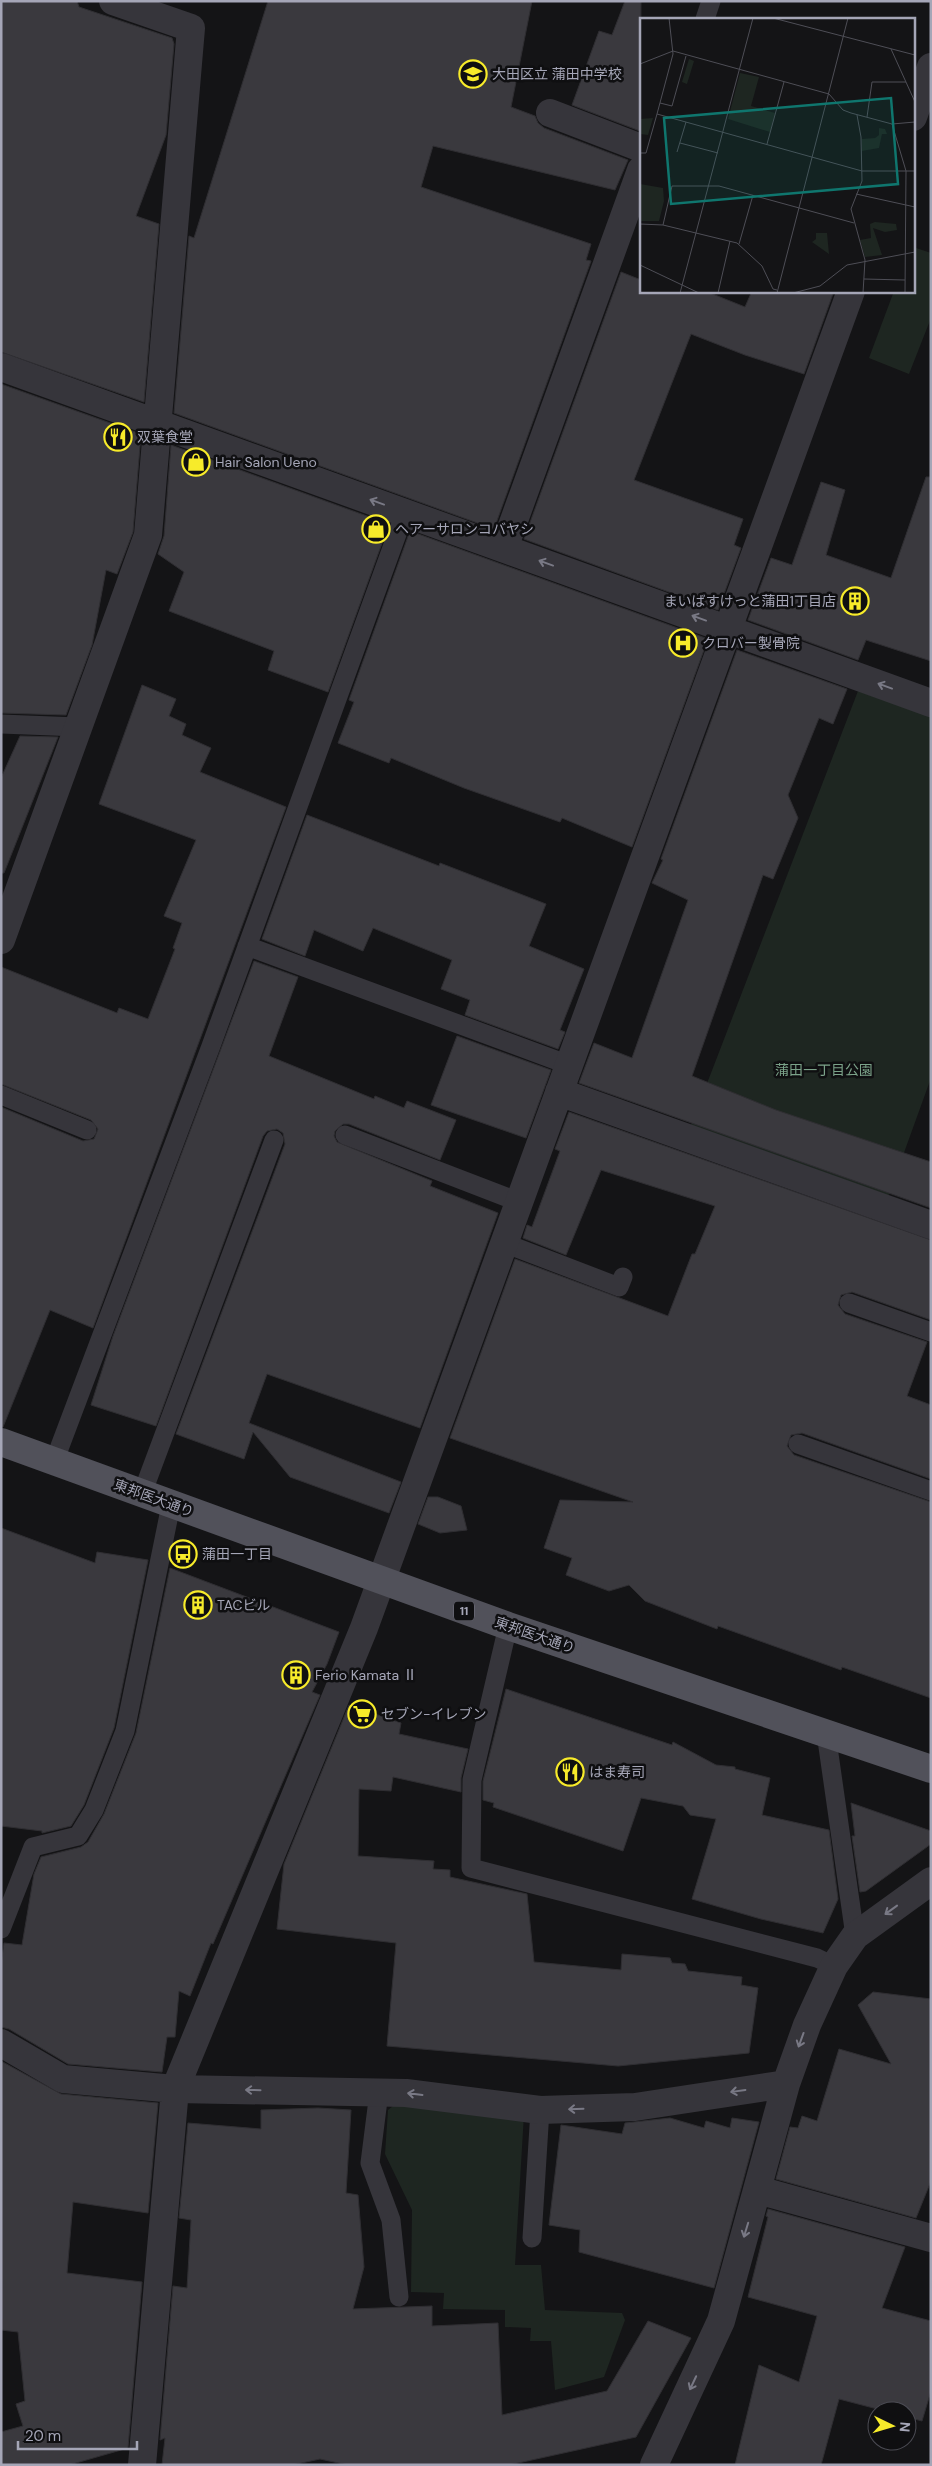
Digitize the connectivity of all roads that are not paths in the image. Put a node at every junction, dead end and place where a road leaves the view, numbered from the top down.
1 (113, 1) edge
2 (711, 1) edge
3 (705, 18) edge
4 (931, 67) edge
5 (550, 113) dead end
6 (914, 114) edge
7 (640, 148) edge
8 (640, 173) edge
9 (851, 292) edge
10 (1, 367) edge
11 (158, 423) junction
12 (405, 512) junction
13 (504, 548) junction
14 (728, 628) junction
15 (931, 703) edge
16 (1, 724) edge
17 (78, 727) junction
18 (10, 885) edge
19 (1, 940) edge
20 (247, 946) junction
21 (569, 1065) junction
22 (559, 1092) junction
23 (1, 1095) edge
24 (88, 1130) dead end
25 (345, 1136) dead end
26 (274, 1140) dead end
27 (519, 1202) junction
28 (931, 1225) edge
29 (504, 1243) junction
30 (623, 1277) dead end
31 (849, 1303) dead end
32 (931, 1332) edge
33 (1, 1442) edge
34 (798, 1444) dead end
35 (54, 1462) junction
36 (931, 1491) edge
37 (142, 1494) junction
38 (171, 1505) junction
39 (381, 1581) junction
40 (508, 1626) junction
41 (826, 1733) junction
42 (931, 1769) edge
43 (931, 1881) edge
44 (1, 1929) edge
45 (855, 1936) junction
46 (834, 1966) junction
47 (1, 2043) edge
48 (786, 2084) junction
49 (175, 2089) junction
50 (379, 2092) junction
51 (540, 2110) junction
52 (758, 2190) junction
53 (532, 2238) dead end
54 (931, 2238) edge
55 (399, 2297) dead end
56 (647, 2463) edge
57 (142, 2465) edge

1 - 11 street
2 - 3 lane
4 - 6 street
5 - 7 street
8 - 13 street
9 - 14 street
10 - 11 street
12 -> 11 street
11 - 17 street
12 - 13 street
12 - 20 lane
14 -> 13 street
15 -> 14 street
14 - 21 street
16 - 17 lane
17 - 18 street
18 - 19 street
20 - 21 lane
20 - 35 lane
21 - 22 street
22 - 27 street
22 - 28 street
23 - 24 lane
25 - 27 lane
26 - 37 lane
27 - 29 street
29 - 30 lane
29 - 39 street
31 - 32 lane
33 - 35 main road, 東邦医大通り / 11
34 - 36 lane
35 - 37 main road, 東邦医大通り / 11
37 - 38 main road, 東邦医大通り / 11
38 - 39 main road, 東邦医大通り / 11
38 - 44 lane
39 - 40 main road, 東邦医大通り / 11
39 - 49 street
40 - 41 main road, 東邦医大通り / 11
40 - 46 lane
41 - 42 main road, 東邦医大通り / 11
41 - 45 lane
43 -> 45 street
45 - 46 street
46 -> 48 street
47 - 49 street
48 -> 51 street
48 - 52 street
50 -> 49 street
49 - 57 street
51 -> 50 street
50 - 55 lane
51 - 53 lane
52 - 54 street
52 -> 56 street

